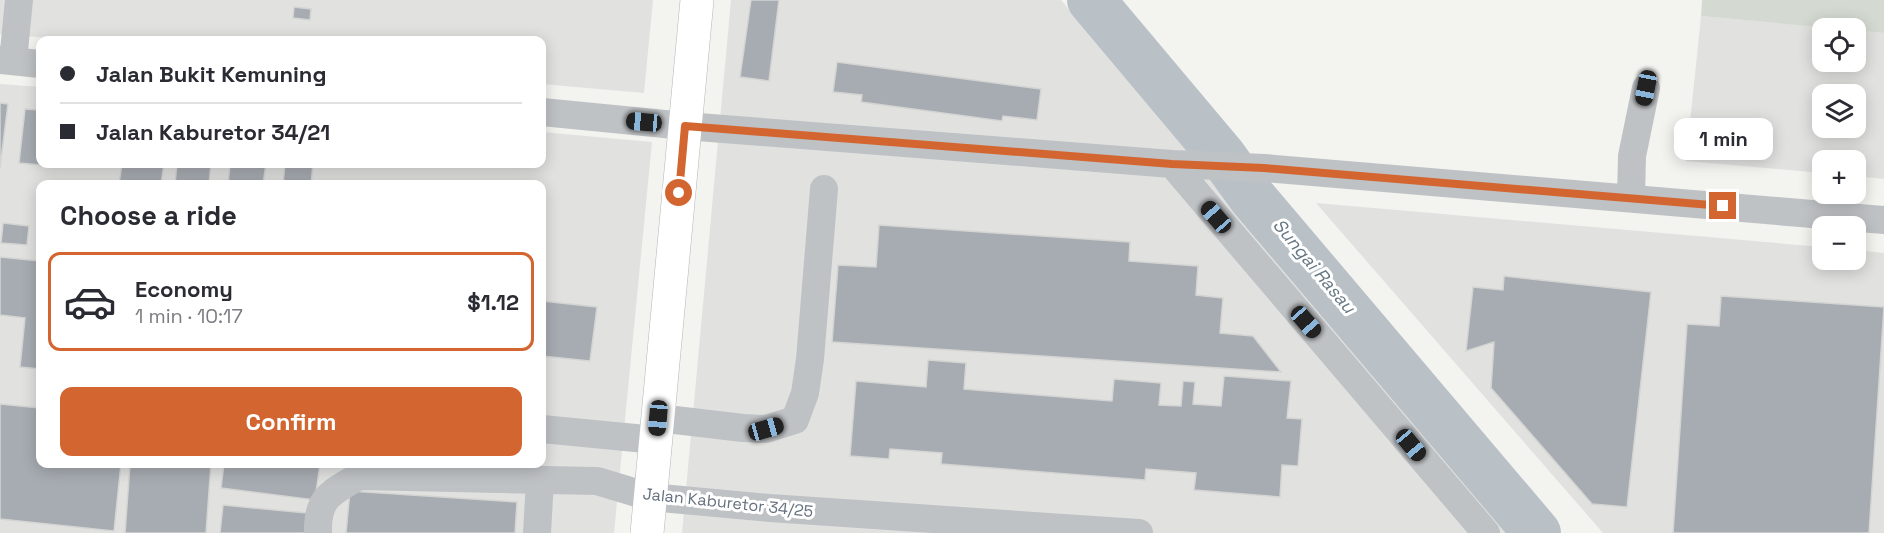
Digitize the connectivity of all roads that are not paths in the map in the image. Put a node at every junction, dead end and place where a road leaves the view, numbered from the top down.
1 (19, 0) edge
2 (697, 0) edge
3 (18, 61) edge
4 (1646, 88) dead end
5 (546, 112) edge
6 (685, 126) junction
7 (1172, 164) junction
8 (824, 189) dead end
9 (1631, 198) junction
10 (1884, 220) edge
11 (546, 429) edge
12 (657, 429) junction
13 (540, 480) junction
14 (650, 497) junction
15 (769, 520) edge
16 (318, 533) edge
17 (537, 533) edge
18 (647, 533) edge
19 (1139, 533) edge
20 (1486, 533) edge

1 - 3 street
2 - 6 main road
4 - 9 street
5 - 6 street
6 - 7 street
6 - 12 main road
7 - 9 street
7 - 20 street
8 - 12 street
9 - 10 street
11 - 12 street
12 - 14 main road
13 - 14 street, Jalan Kaburetor 34/25
13 - 16 street, Jalan Kaburetor 34/25
13 - 17 street
14 - 15 street, Jalan Kaburetor 34/25
14 - 18 main road
15 - 19 street, Jalan Kaburetor 34/25

